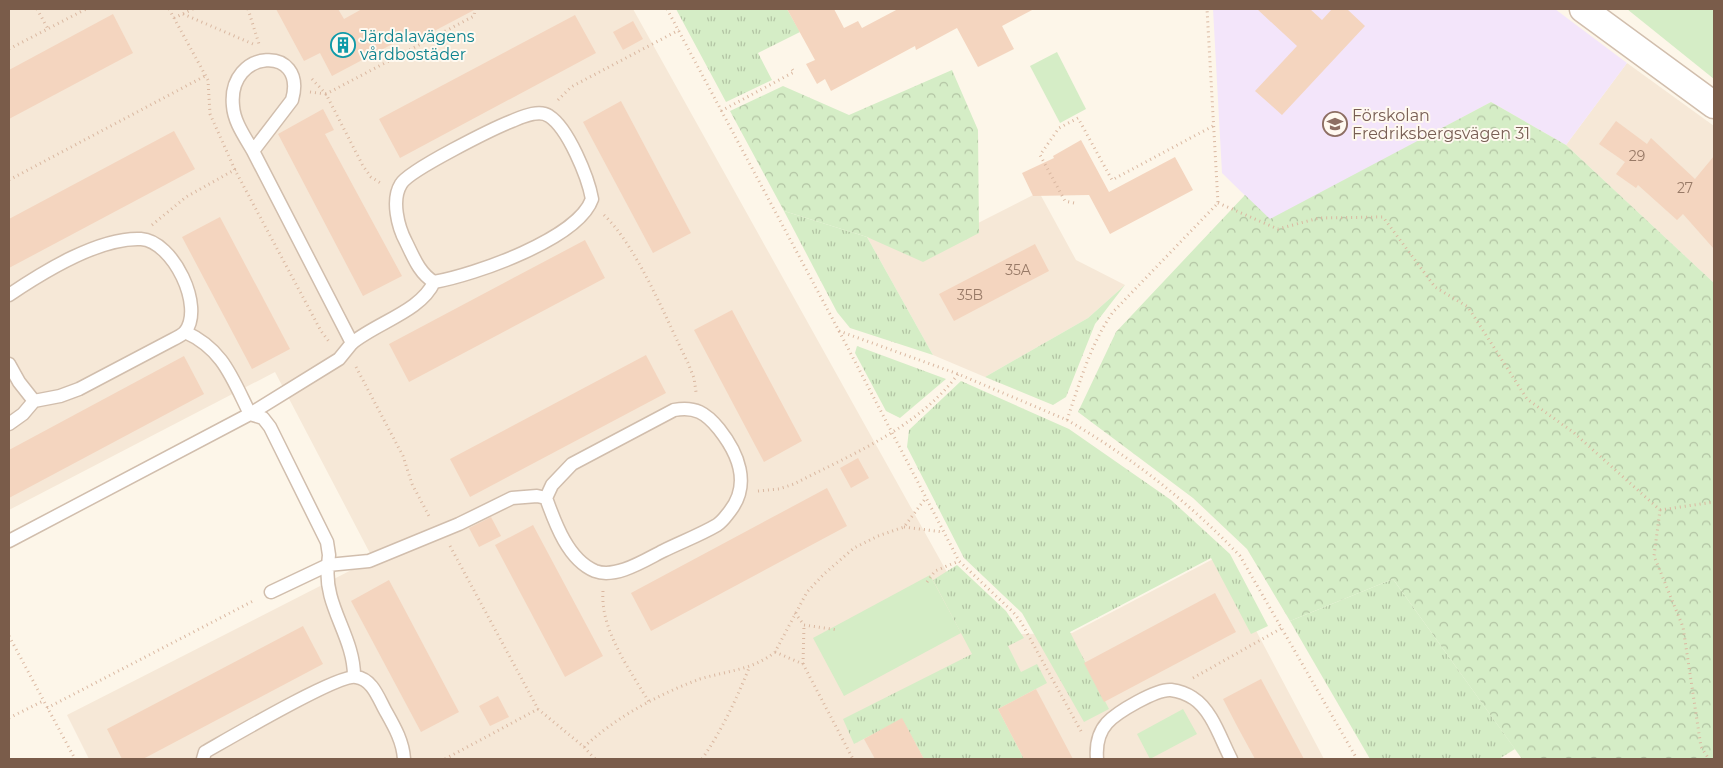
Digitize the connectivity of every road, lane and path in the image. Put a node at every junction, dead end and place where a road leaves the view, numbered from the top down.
1 (37, 9) edge
2 (86, 9) edge
3 (169, 9) edge
4 (193, 9) edge
5 (476, 9) edge
6 (667, 9) edge
7 (1207, 9) edge
8 (1583, 9) edge
9 (183, 14) junction
10 (174, 18) junction
11 (48, 29) junction
12 (679, 30) junction
13 (9, 49) edge
14 (264, 59) junction
15 (792, 69) dead end
16 (205, 76) junction
17 (295, 91) junction
18 (326, 94) junction
19 (1714, 105) edge
20 (721, 111) junction
21 (549, 115) junction
22 (1213, 126) junction
23 (255, 155) junction
24 (235, 170) junction
25 (9, 180) edge
26 (397, 193) junction
27 (590, 203) junction
28 (1074, 203) dead end
29 (1218, 203) junction
30 (142, 239) junction
31 (434, 282) junction
32 (9, 295) edge
33 (839, 331) junction
34 (185, 332) junction
35 (348, 348) junction
36 (9, 364) edge
37 (958, 374) junction
38 (34, 401) junction
39 (692, 408) junction
40 (250, 414) junction
41 (1067, 420) junction
42 (9, 424) edge
43 (891, 433) junction
44 (742, 489) junction
45 (546, 498) junction
46 (926, 499) junction
47 (1714, 502) edge
48 (1660, 510) junction
49 (904, 527) junction
50 (440, 531) junction
51 (943, 533) junction
52 (9, 542) edge
53 (959, 561) junction
54 (328, 565) junction
55 (605, 573) junction
56 (927, 582) dead end
57 (272, 592) joint
58 (795, 613) junction
59 (804, 625) junction
60 (1282, 628) junction
61 (838, 630) dead end
62 (9, 636) edge
63 (776, 652) junction
64 (803, 664) junction
65 (749, 668) junction
66 (354, 676) junction
67 (1183, 693) junction
68 (44, 701) junction
69 (649, 702) junction
70 (48, 708) junction
71 (538, 709) junction
72 (9, 718) edge
73 (1098, 741) junction
74 (584, 747) junction
75 (75, 759) edge
76 (203, 759) edge
77 (404, 759) edge
78 (445, 759) edge
79 (595, 759) edge
80 (702, 759) edge
81 (853, 759) edge
82 (1097, 759) edge
83 (1231, 759) edge
84 (1357, 759) edge
85 (1709, 759) edge

1 - 11 path
2 - 11 path
3 - 10 path
4 - 9 path
5 - 18 path
6 - 12 path
7 - 22 path
8 - 19 street
9 - 10 path
9 - 14 path
10 - 16 path
11 - 13 path
12 - 20 path
12 - 21 path
14 - 17 lane
14 - 23 lane
15 - 20 path
16 - 24 path
16 - 25 path
17 - 18 path
17 - 23 lane
18 - 26 path
20 - 33 path
21 - 26 lane
21 - 27 lane
22 - 28 path
22 - 29 path
23 - 24 path
23 - 35 lane
24 - 30 path
24 - 35 path
26 - 31 lane
27 - 31 lane
27 - 39 path
29 - 41 path
29 - 48 path
30 - 32 lane
30 - 34 lane
31 - 35 lane
33 - 37 path
33 - 43 path
34 - 38 lane
34 - 40 lane
35 - 40 lane
35 - 50 path
36 - 38 lane
37 - 41 path
37 - 43 path
38 - 42 lane
39 - 44 lane
39 - 45 lane
40 - 52 lane
40 - 54 lane
41 - 60 path
43 - 44 path
43 - 46 path
44 - 55 lane
45 - 50 lane
45 - 55 lane
46 - 49 path
46 - 51 path
47 - 48 path
48 - 85 path
49 - 51 path
49 - 58 path
50 - 54 lane
50 - 71 path
51 - 53 path
53 - 56 path
53 - 73 path
54 - 57 lane
54 - 66 lane
55 - 69 path
57 - 70 path
58 - 59 path
58 - 63 path
59 - 61 path
59 - 64 path
60 - 67 path
60 - 84 path
62 - 68 path
63 - 64 path
63 - 65 path
64 - 81 path
65 - 69 path
65 - 80 path
66 - 76 lane
66 - 77 lane
67 - 73 lane
67 - 83 lane
68 - 70 path
68 - 72 path
69 - 74 path
70 - 75 path
71 - 74 path
71 - 78 path
73 - 82 lane
74 - 79 path

